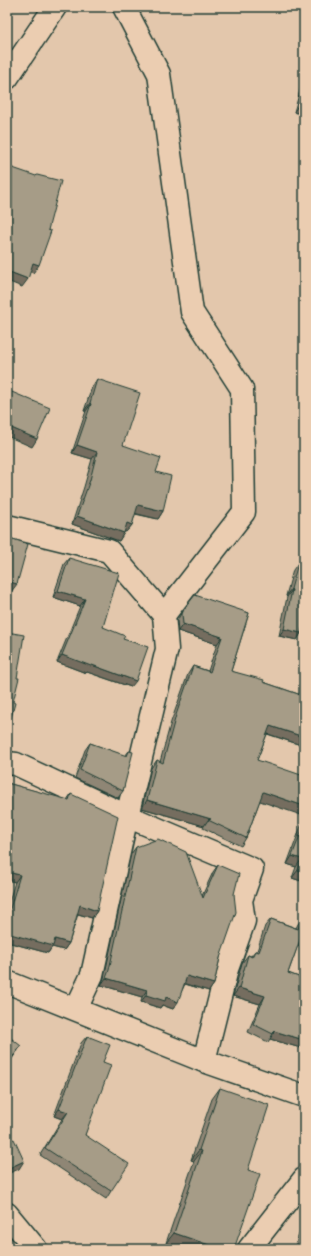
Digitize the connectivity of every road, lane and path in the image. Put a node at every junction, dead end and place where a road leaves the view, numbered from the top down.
1 (55, 7) edge
2 (124, 7) edge
3 (7, 78) edge
4 (7, 526) edge
5 (164, 614) junction
6 (7, 763) edge
7 (127, 816) junction
8 (7, 982) edge
9 (76, 1009) junction
10 (204, 1061) junction
11 (304, 1096) edge
12 (304, 1179) edge
13 (7, 1214) edge
14 (36, 1249) edge
15 (249, 1249) edge

1 - 3 street
2 - 5 street
4 - 5 street
5 - 7 street
6 - 7 street
7 - 9 street
7 - 10 street
8 - 9 street
9 - 10 street
10 - 11 street
12 - 15 street
13 - 14 street

